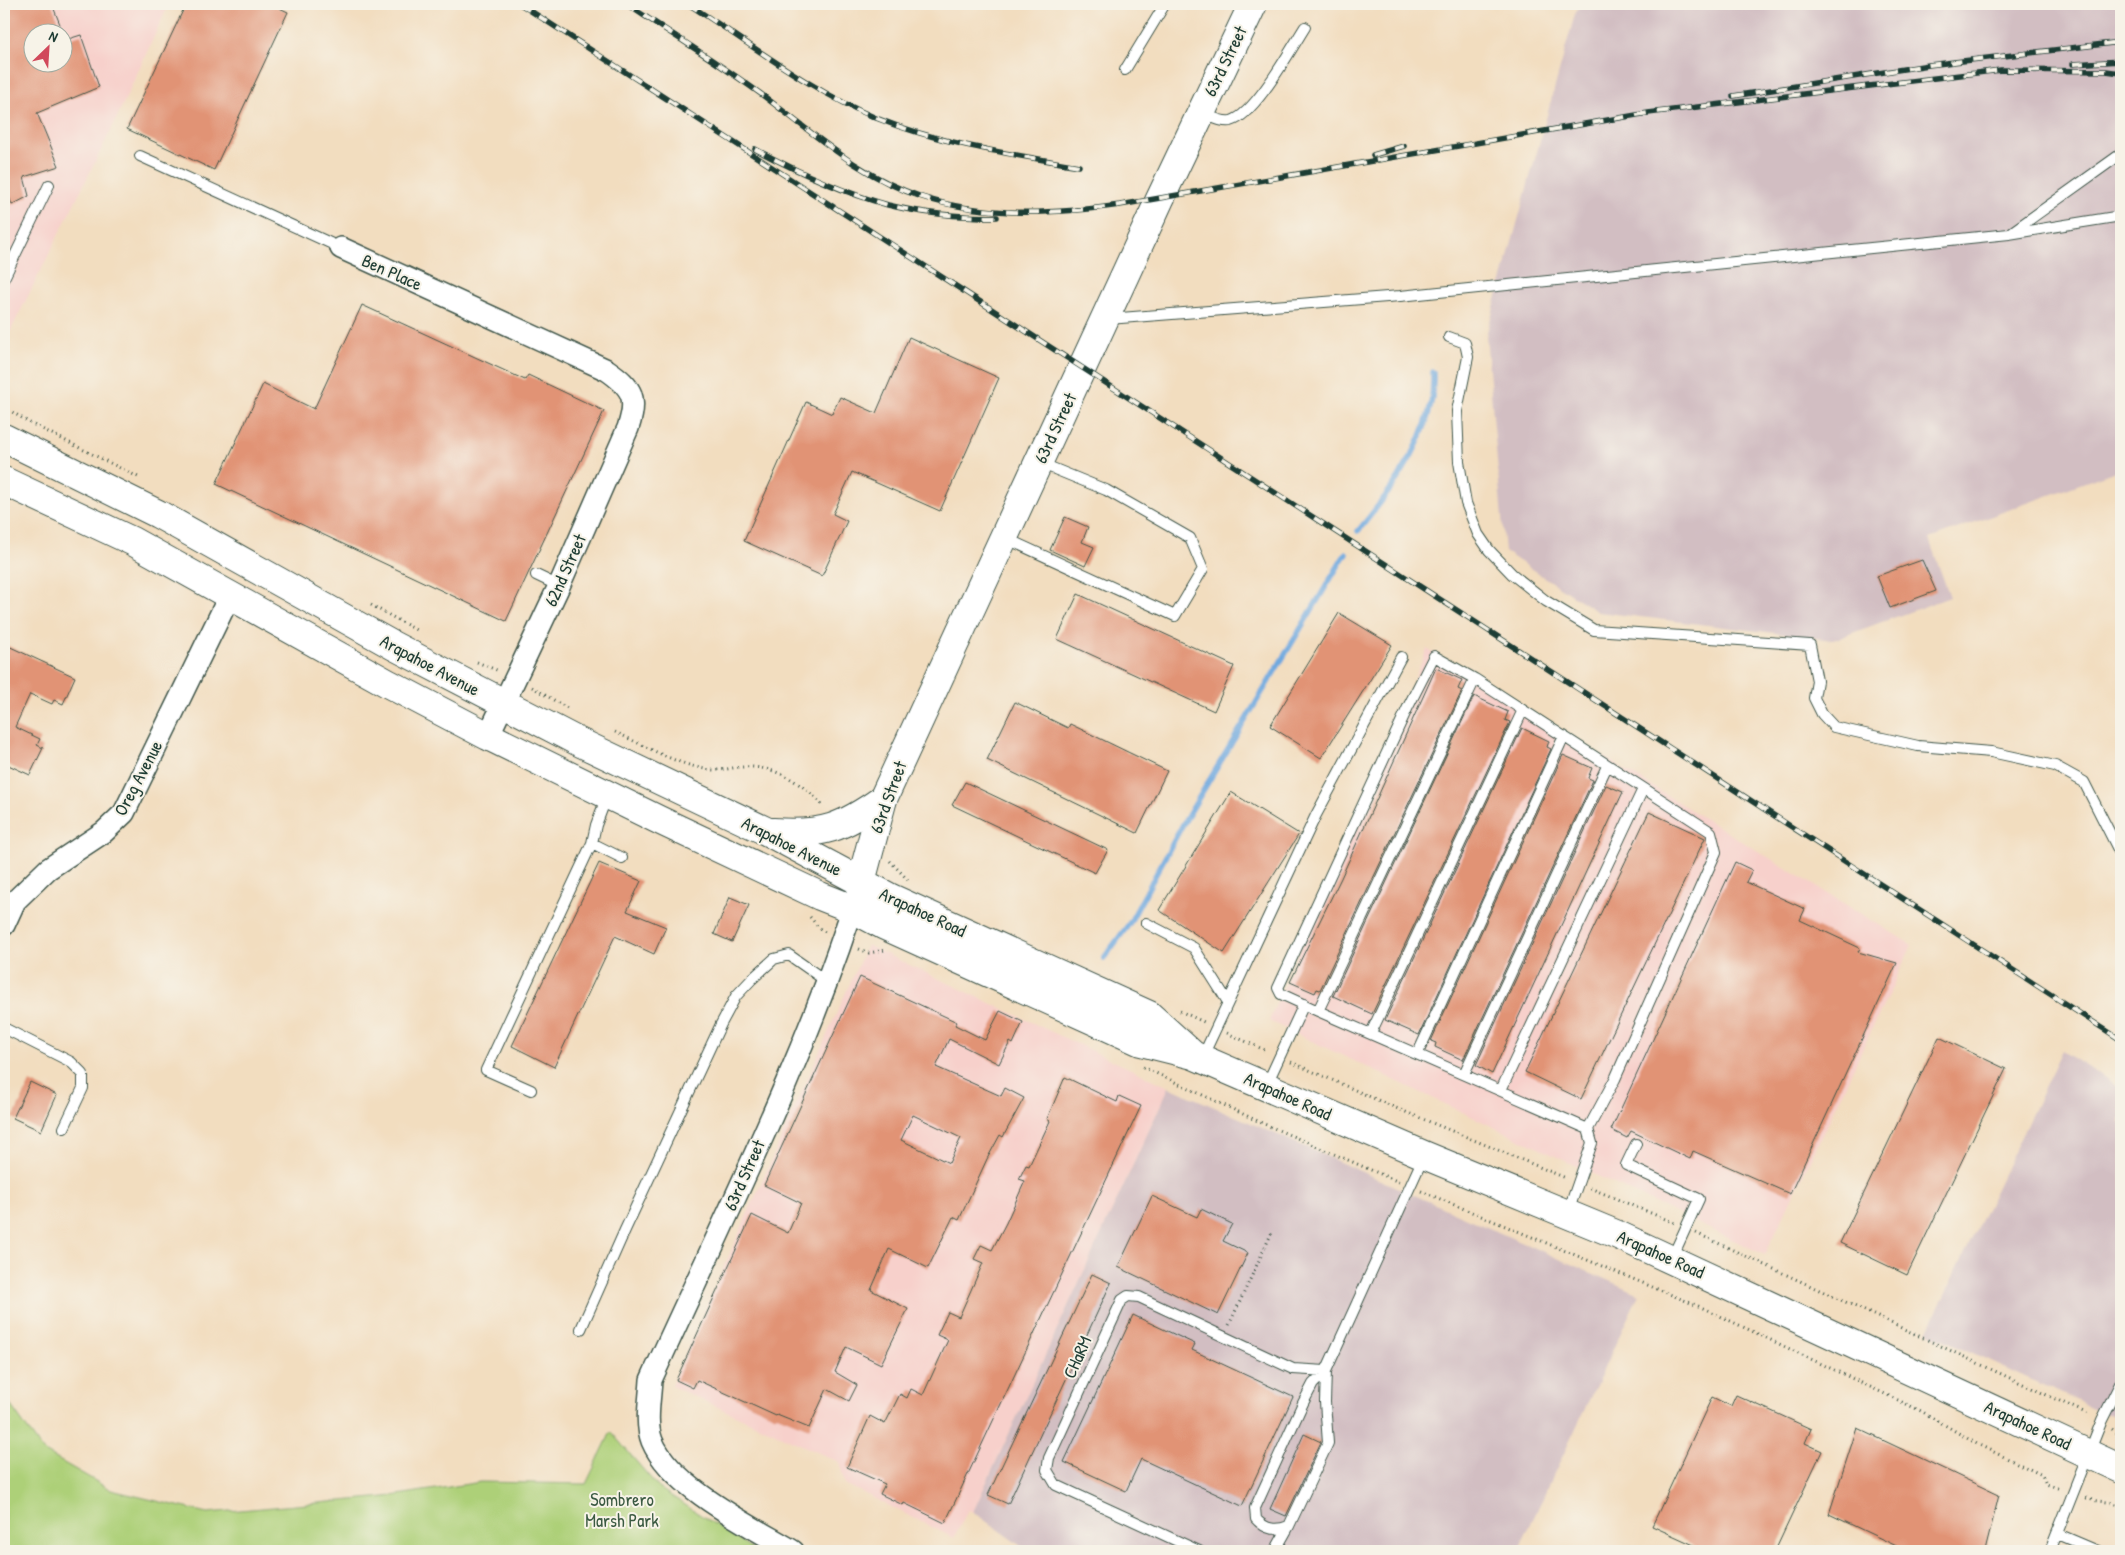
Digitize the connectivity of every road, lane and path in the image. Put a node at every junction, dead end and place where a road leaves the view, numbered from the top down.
1 (1165, 4) edge
2 (1253, 4) edge
3 (1304, 27) dead end
4 (1125, 70) dead end
5 (1200, 112) junction
6 (2121, 154) edge
7 (140, 156) dead end
8 (49, 185) dead end
9 (2121, 216) edge
10 (2009, 234) junction
11 (341, 248) joint
12 (4, 278) edge
13 (1105, 319) junction
14 (1449, 337) dead end
15 (634, 400) joint
16 (4, 407) edge
17 (4, 438) edge
18 (1039, 462) junction
19 (142, 479) dead end
20 (4, 481) edge
21 (1004, 538) junction
22 (536, 575) dead end
23 (559, 586) junction
24 (230, 595) junction
25 (370, 604) dead end
26 (420, 632) dead end
27 (1402, 656) dead end
28 (471, 659) dead end
29 (515, 678) junction
30 (1475, 679) junction
31 (503, 704) junction
32 (568, 709) dead end
33 (1523, 710) junction
34 (608, 729) dead end
35 (488, 736) junction
36 (1564, 736) junction
37 (1607, 766) junction
38 (1643, 789) junction
39 (608, 795) junction
40 (883, 799) junction
41 (834, 827) junction
42 (766, 831) junction
43 (592, 843) junction
44 (868, 854) junction
45 (2121, 855) edge
46 (622, 858) dead end
47 (861, 882) junction
48 (913, 882) dead end
49 (853, 909) junction
50 (1146, 923) dead end
51 (4, 925) edge
52 (826, 981) junction
53 (1228, 1002) junction
54 (1304, 1004) junction
55 (1173, 1008) dead end
56 (1318, 1011) junction
57 (4, 1028) edge
58 (1216, 1028) junction
59 (1371, 1033) junction
60 (1418, 1054) junction
61 (1197, 1057) junction
62 (1279, 1057) junction
63 (1464, 1074) junction
64 (1266, 1087) junction
65 (531, 1090) dead end
66 (1501, 1090) junction
67 (64, 1128) dead end
68 (1588, 1130) junction
69 (1636, 1144) dead end
70 (1424, 1155) junction
71 (1578, 1183) junction
72 (1567, 1214) junction
73 (1686, 1228) junction
74 (1272, 1230) dead end
75 (1671, 1259) junction
76 (581, 1329) dead end
77 (1223, 1337) junction
78 (1326, 1370) junction
79 (2121, 1382) edge
80 (2102, 1420) junction
81 (2121, 1436) edge
82 (2088, 1453) junction
83 (2121, 1469) edge
84 (1289, 1526) junction
85 (2058, 1534) junction
86 (793, 1551) edge
87 (1200, 1551) edge
88 (1275, 1551) edge
89 (2050, 1551) edge
90 (2098, 1551) edge

1 - 4 lane
2 - 5 main road, 63rd Street
3 - 5 lane
5 - 13 main road, 63rd Street
6 - 10 lane
7 - 11 lane, Ben Place
8 - 12 lane
9 - 10 lane
10 - 13 lane
11 - 15 street, Ben Place
13 - 18 main road, 63rd Street
14 - 45 lane
15 - 23 street, 62nd Street
16 - 19 path
17 - 31 main road, Arapahoe Avenue
18 - 21 main road, 63rd Street
18 - 21 lane
20 - 24 main road, Arapahoe Avenue
21 - 40 main road, 63rd Street
22 - 23 lane
23 - 29 street, 62nd Street
24 - 35 main road, Arapahoe Avenue
24 - 51 street, Oreg Avenue
25 - 26 path
27 - 53 lane
28 - 29 path
29 - 31 street, 62nd Street
29 - 32 path
30 - 33 lane
30 - 54 lane
30 - 56 lane
31 - 35 street, 62nd Street
31 - 42 main road, Arapahoe Avenue
33 - 36 lane
33 - 59 lane
34 - 41 path
35 - 39 main road, Arapahoe Avenue
36 - 37 lane
36 - 60 lane
37 - 38 lane
37 - 63 lane
38 - 66 lane
38 - 68 lane
39 - 43 lane
39 - 49 main road, Arapahoe Avenue
40 - 41 main road
40 - 44 main road, 63rd Street
41 - 42 main road
42 - 47 main road, Arapahoe Avenue
43 - 46 lane
43 - 65 lane
44 - 47 main road, 63rd Street
44 - 48 path
47 - 49 street, 63rd Street
47 - 61 main road, Arapahoe Road
49 - 52 street, 63rd Street
49 - 61 main road, Arapahoe Road
50 - 53 lane
52 - 76 lane
52 - 86 street, 63rd Street
53 - 58 lane
54 - 56 lane
54 - 62 lane
55 - 58 path
56 - 59 lane
57 - 67 lane
58 - 61 lane
58 - 62 path
59 - 60 lane
60 - 63 lane
61 - 64 main road, Arapahoe Road
62 - 64 lane
62 - 71 path
63 - 66 lane
64 - 70 main road, Arapahoe Road
66 - 68 lane
68 - 71 lane
69 - 73 lane
70 - 72 main road, Arapahoe Road
70 - 78 lane
71 - 72 lane
71 - 73 path
72 - 75 main road, Arapahoe Road
73 - 75 lane
73 - 80 path
74 - 77 path
75 - 82 main road, Arapahoe Road
77 - 78 lane, CHaRM
77 - 87 lane, CHaRM
78 - 84 lane
78 - 84 lane
79 - 80 lane
80 - 81 path
80 - 82 lane
82 - 83 main road, Arapahoe Road
82 - 85 lane
84 - 88 lane
85 - 89 lane
85 - 90 lane

